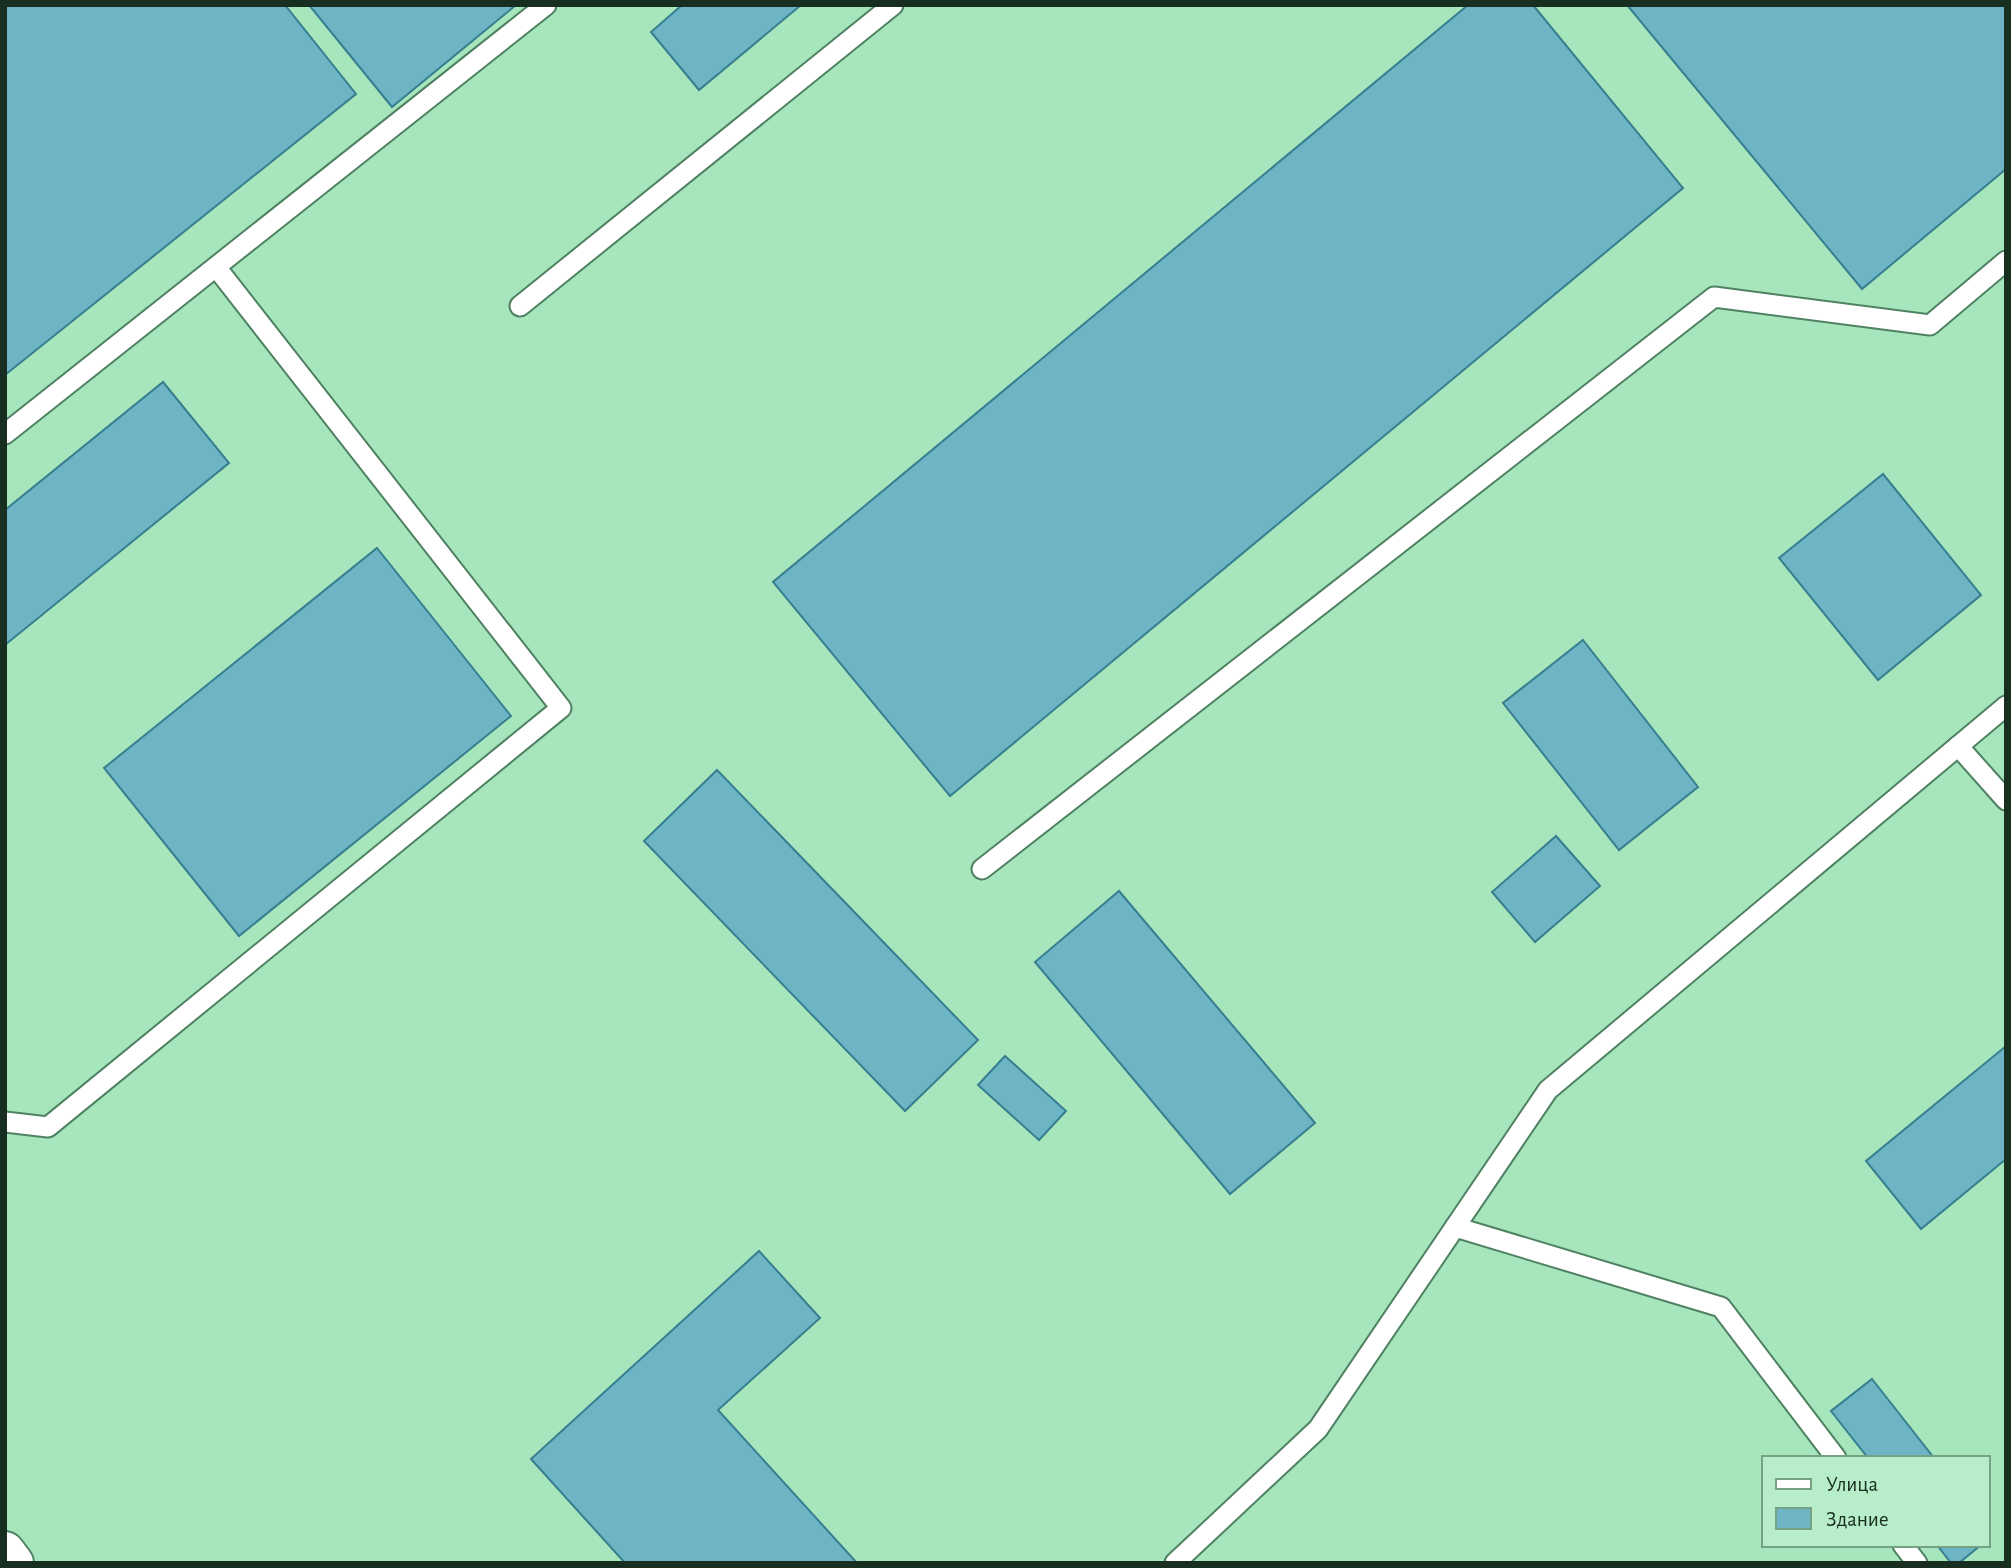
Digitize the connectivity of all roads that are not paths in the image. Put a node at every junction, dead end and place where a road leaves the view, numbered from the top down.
1 (546, 5) edge
2 (893, 5) edge
3 (2006, 261) edge
4 (216, 267) junction
5 (520, 306) dead end
6 (5, 434) edge
7 (2006, 706) edge
8 (1958, 746) junction
9 (2006, 800) edge
10 (982, 869) dead end
11 (5, 1122) edge
12 (1455, 1227) junction
13 (1834, 1456) edge
14 (1905, 1547) edge
15 (5, 1551) edge
16 (14, 1563) edge
17 (1175, 1563) edge
18 (1917, 1563) edge

1 - 4 lane
2 - 5 lane
3 - 10 lane
4 - 6 lane
4 - 11 lane
7 - 8 lane
8 - 9 lane
8 - 12 lane
12 - 13 lane
12 - 17 lane
14 - 18 lane
15 - 16 street

